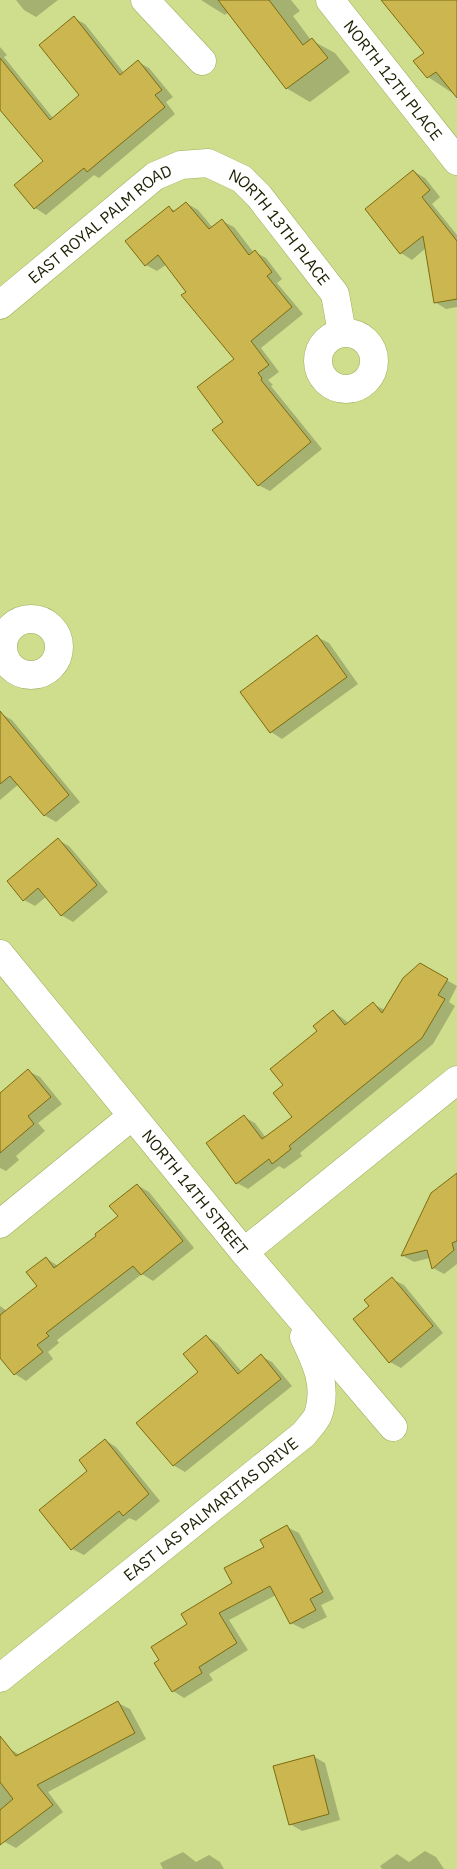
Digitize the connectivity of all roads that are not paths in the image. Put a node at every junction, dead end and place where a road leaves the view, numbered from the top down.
1 (145, 0) edge
2 (330, 0) edge
3 (202, 61) dead end
4 (457, 161) edge
5 (208, 163) joint
6 (0, 305) edge
7 (342, 333) dead end
8 (0, 954) edge
9 (457, 1080) edge
10 (132, 1116) junction
11 (0, 1224) edge
12 (244, 1252) junction
13 (284, 1297) junction
14 (393, 1427) dead end
15 (0, 1678) edge

1 - 3 street
2 - 4 street, NORTH 12TH PLACE
5 - 6 street, EAST ROYAL PALM ROAD
5 - 7 street, NORTH 13TH PLACE
8 - 10 street, NORTH 14TH STREET
9 - 12 street
10 - 11 street
10 - 12 street, NORTH 14TH STREET
12 - 13 street, NORTH 14TH STREET
13 - 14 street, NORTH 14TH STREET
13 - 15 street, EAST LAS PALMARITAS DRIVE

